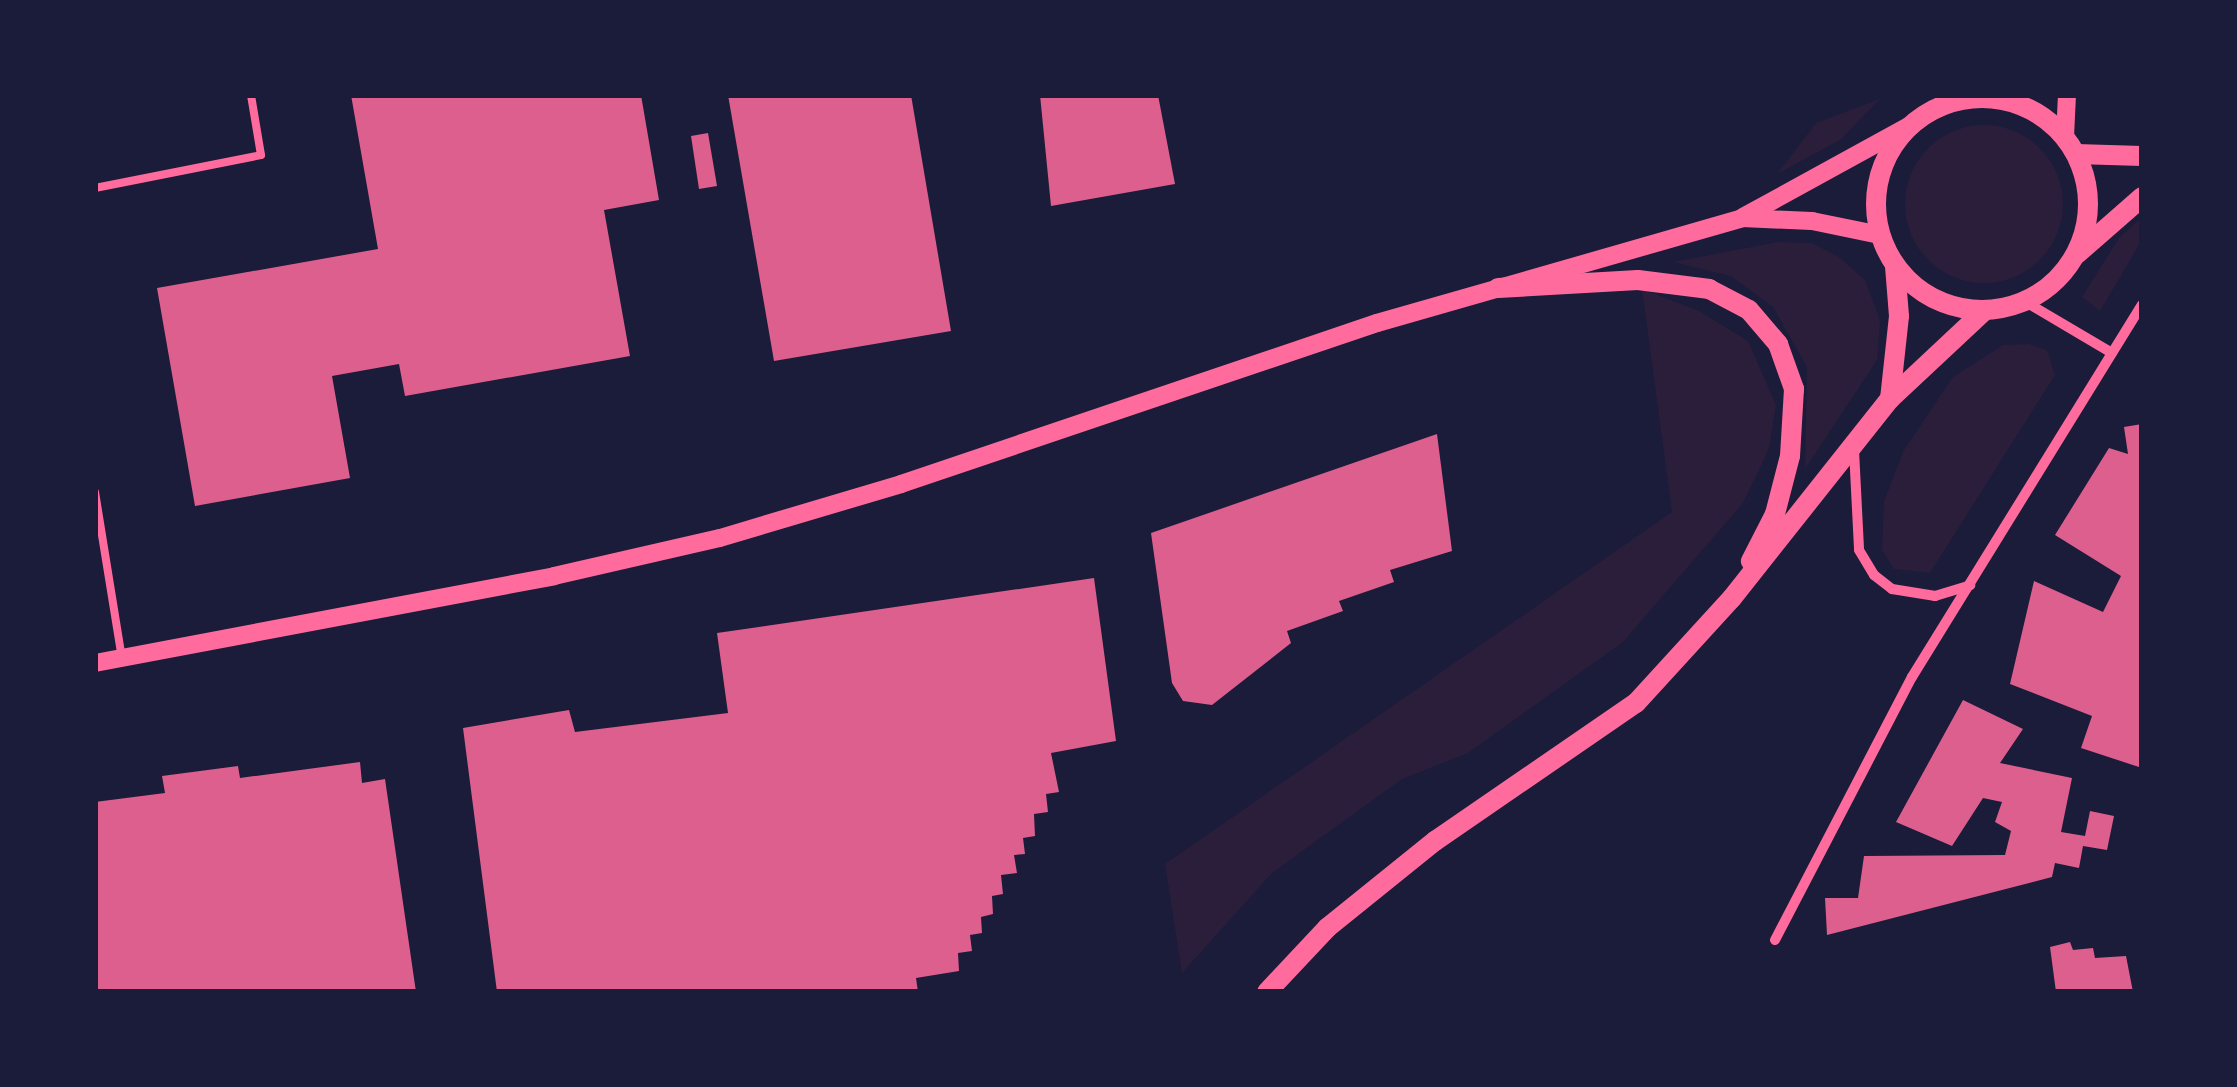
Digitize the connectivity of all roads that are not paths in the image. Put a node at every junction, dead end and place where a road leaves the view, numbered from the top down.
1 (250, 95) edge
2 (2067, 95) edge
3 (1972, 97) edge
4 (1912, 124) junction
5 (2070, 145) junction
6 (2142, 156) edge
7 (95, 188) edge
8 (2142, 197) edge
9 (1742, 218) junction
10 (1880, 235) junction
11 (2075, 256) junction
12 (1895, 266) junction
13 (1498, 288) junction
14 (2024, 302) junction
15 (2142, 305) edge
16 (1985, 310) junction
17 (2112, 353) junction
18 (1890, 398) junction
19 (1854, 450) junction
20 (95, 492) edge
21 (1971, 584) junction
22 (1732, 598) junction
23 (122, 658) junction
24 (95, 663) edge
25 (1775, 940) dead end
26 (1267, 992) edge

1 - 7 lane
2 - 5 street
3 - 4 main road
3 - 5 main road
4 - 9 street
4 - 10 main road
5 - 6 main road
5 - 11 main road
8 - 11 main road
9 - 10 street
9 - 13 street
10 - 12 main road
11 - 14 main road
12 - 16 main road
12 - 18 main road
13 - 22 main road
13 - 23 street
14 - 16 main road
14 - 17 street
15 - 17 street
16 - 18 main road
17 - 21 street
18 - 19 main road
19 - 21 street
19 - 22 main road
20 - 23 lane
21 - 25 street
22 - 26 main road
23 - 24 street

